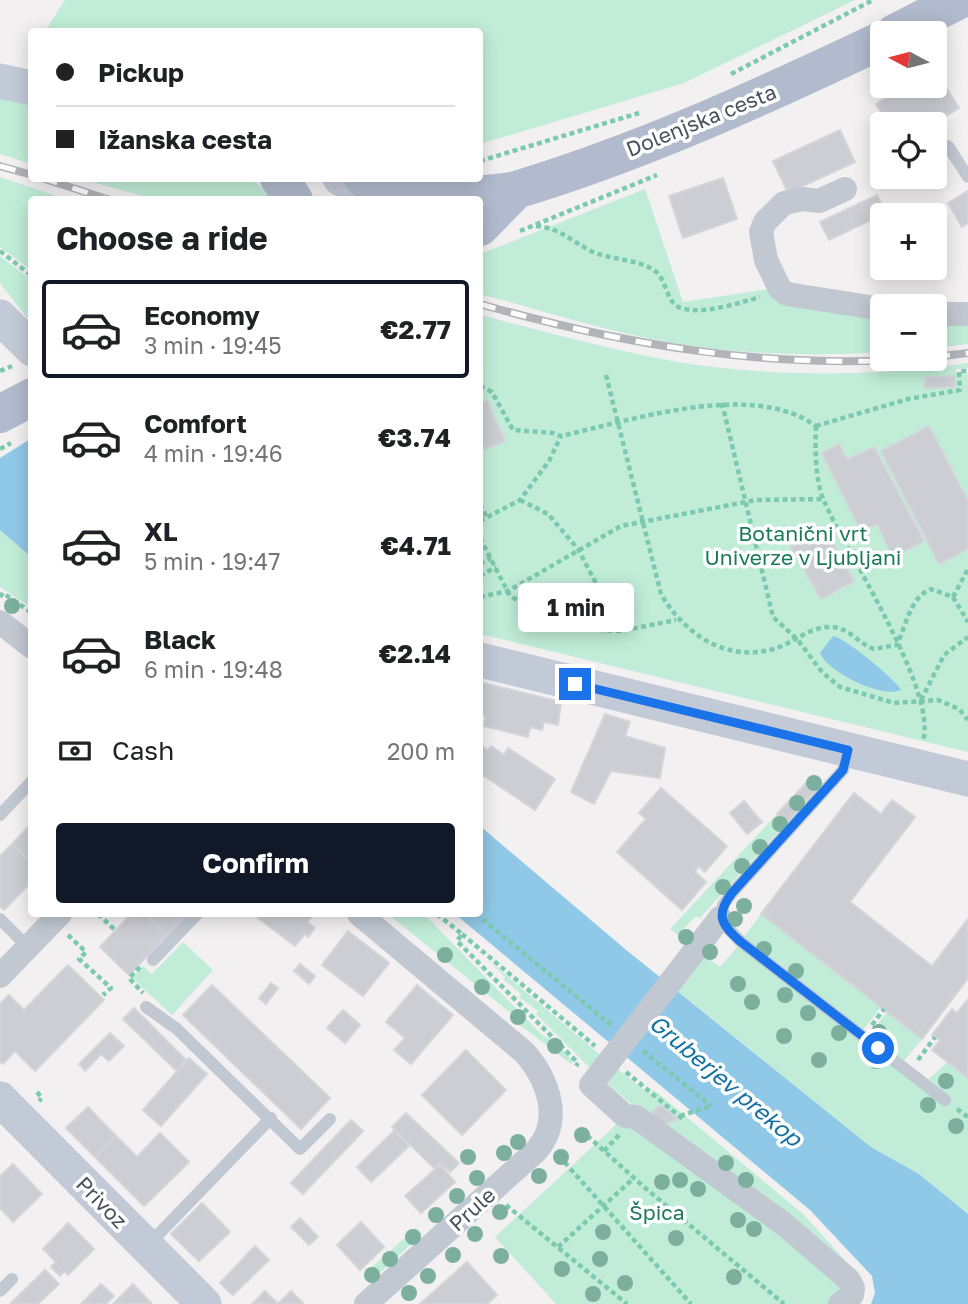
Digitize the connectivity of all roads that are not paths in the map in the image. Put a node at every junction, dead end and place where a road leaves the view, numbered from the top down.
1 (959, 0) edge
2 (918, 21) edge
3 (870, 46) edge
4 (0, 81) edge
5 (28, 87) edge
6 (948, 146) dead end
7 (968, 177) edge
8 (348, 182) edge
9 (388, 182) edge
10 (845, 189) dead end
11 (470, 195) edge
12 (363, 196) edge
13 (870, 308) edge
14 (947, 314) edge
15 (968, 314) edge
16 (0, 317) edge
17 (28, 345) edge
18 (28, 399) edge
19 (0, 414) edge
20 (0, 622) edge
21 (28, 644) edge
22 (483, 661) edge
23 (848, 750) junction
24 (968, 779) edge
25 (28, 785) edge
26 (0, 816) edge
27 (194, 917) edge
28 (363, 917) edge
29 (720, 918) junction
30 (0, 919) edge
31 (62, 923) edge
32 (28, 947) junction
33 (153, 960) road end
34 (0, 976) edge
35 (146, 1007) road end
36 (0, 1099) edge
37 (945, 1100) dead end
38 (271, 1118) junction
39 (330, 1119) dead end
40 (146, 1247) junction
41 (12, 1279) dead end
42 (0, 1291) edge
43 (204, 1304) edge
44 (366, 1304) edge
45 (840, 1304) edge

1 - 2 main road
3 - 11 main road, Dolenjska cesta
4 - 5 main road
6 - 7 lane
8 - 12 main road
9 - 11 main road, Dolenjska cesta
10 - 13 street
14 - 15 street
16 - 17 main road
18 - 19 main road
20 - 21 street
22 - 23 main road
23 - 24 main road
23 - 29 lane
25 - 26 lane
27 - 33 lane
28 - 44 street, Prule
29 - 37 lane
29 - 45 street
30 - 32 lane
31 - 32 street
32 - 34 street
35 - 38 lane
36 - 40 main road, Privoz
38 - 39 lane
38 - 40 lane
40 - 43 main road, Privoz
41 - 42 lane

